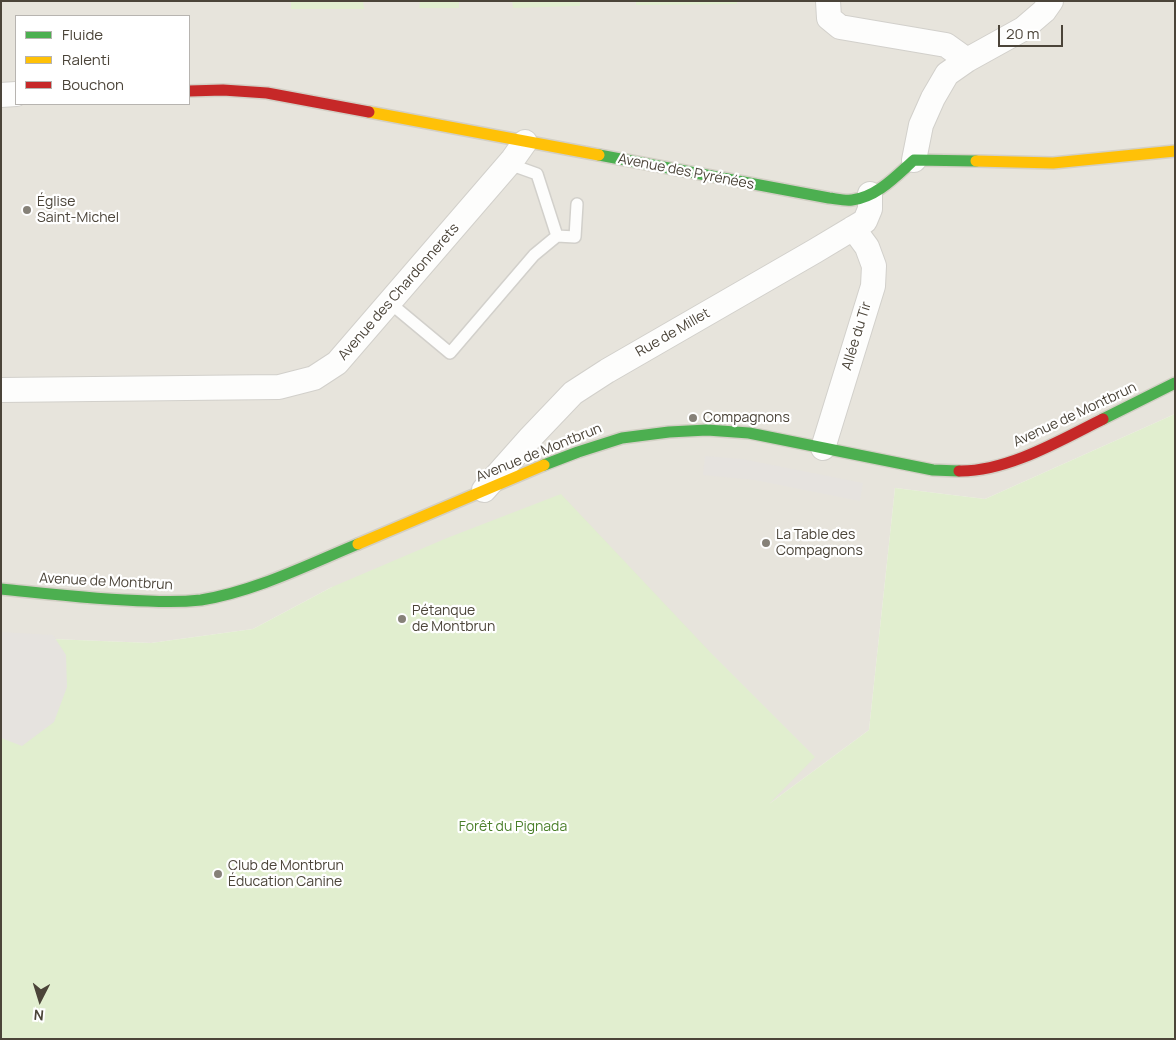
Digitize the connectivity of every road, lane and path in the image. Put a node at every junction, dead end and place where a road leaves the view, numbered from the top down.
1 (828, 1) edge
2 (1051, 1) edge
3 (967, 60) junction
4 (190, 91) edge
5 (1, 94) edge
6 (15, 94) edge
7 (526, 142) junction
8 (1175, 151) edge
9 (914, 160) junction
10 (509, 164) junction
11 (870, 194) junction
12 (577, 204) dead end
13 (854, 228) junction
14 (557, 236) junction
15 (390, 303) junction
16 (1175, 383) edge
17 (1, 390) edge
18 (822, 448) junction
19 (482, 492) junction
20 (1, 589) edge

1 - 3 street
2 - 3 street
3 - 9 street
4 - 7 street, Avenue des Pyrénées
5 - 6 street
7 - 10 street, Avenue des Chardonnerets
7 - 11 street, Avenue des Pyrénées
8 - 9 street
9 - 11 street, Avenue des Pyrénées
10 - 14 lane
10 - 15 street, Avenue des Chardonnerets
11 - 13 street, Rue de Millet
12 - 14 lane
13 - 18 street, Allée du Tir
13 - 19 street, Rue de Millet
14 - 15 lane
15 - 17 street, Avenue des Chardonnerets
16 - 18 street, Avenue de Montbrun
18 - 19 street, Avenue de Montbrun
19 - 20 street, Avenue de Montbrun

